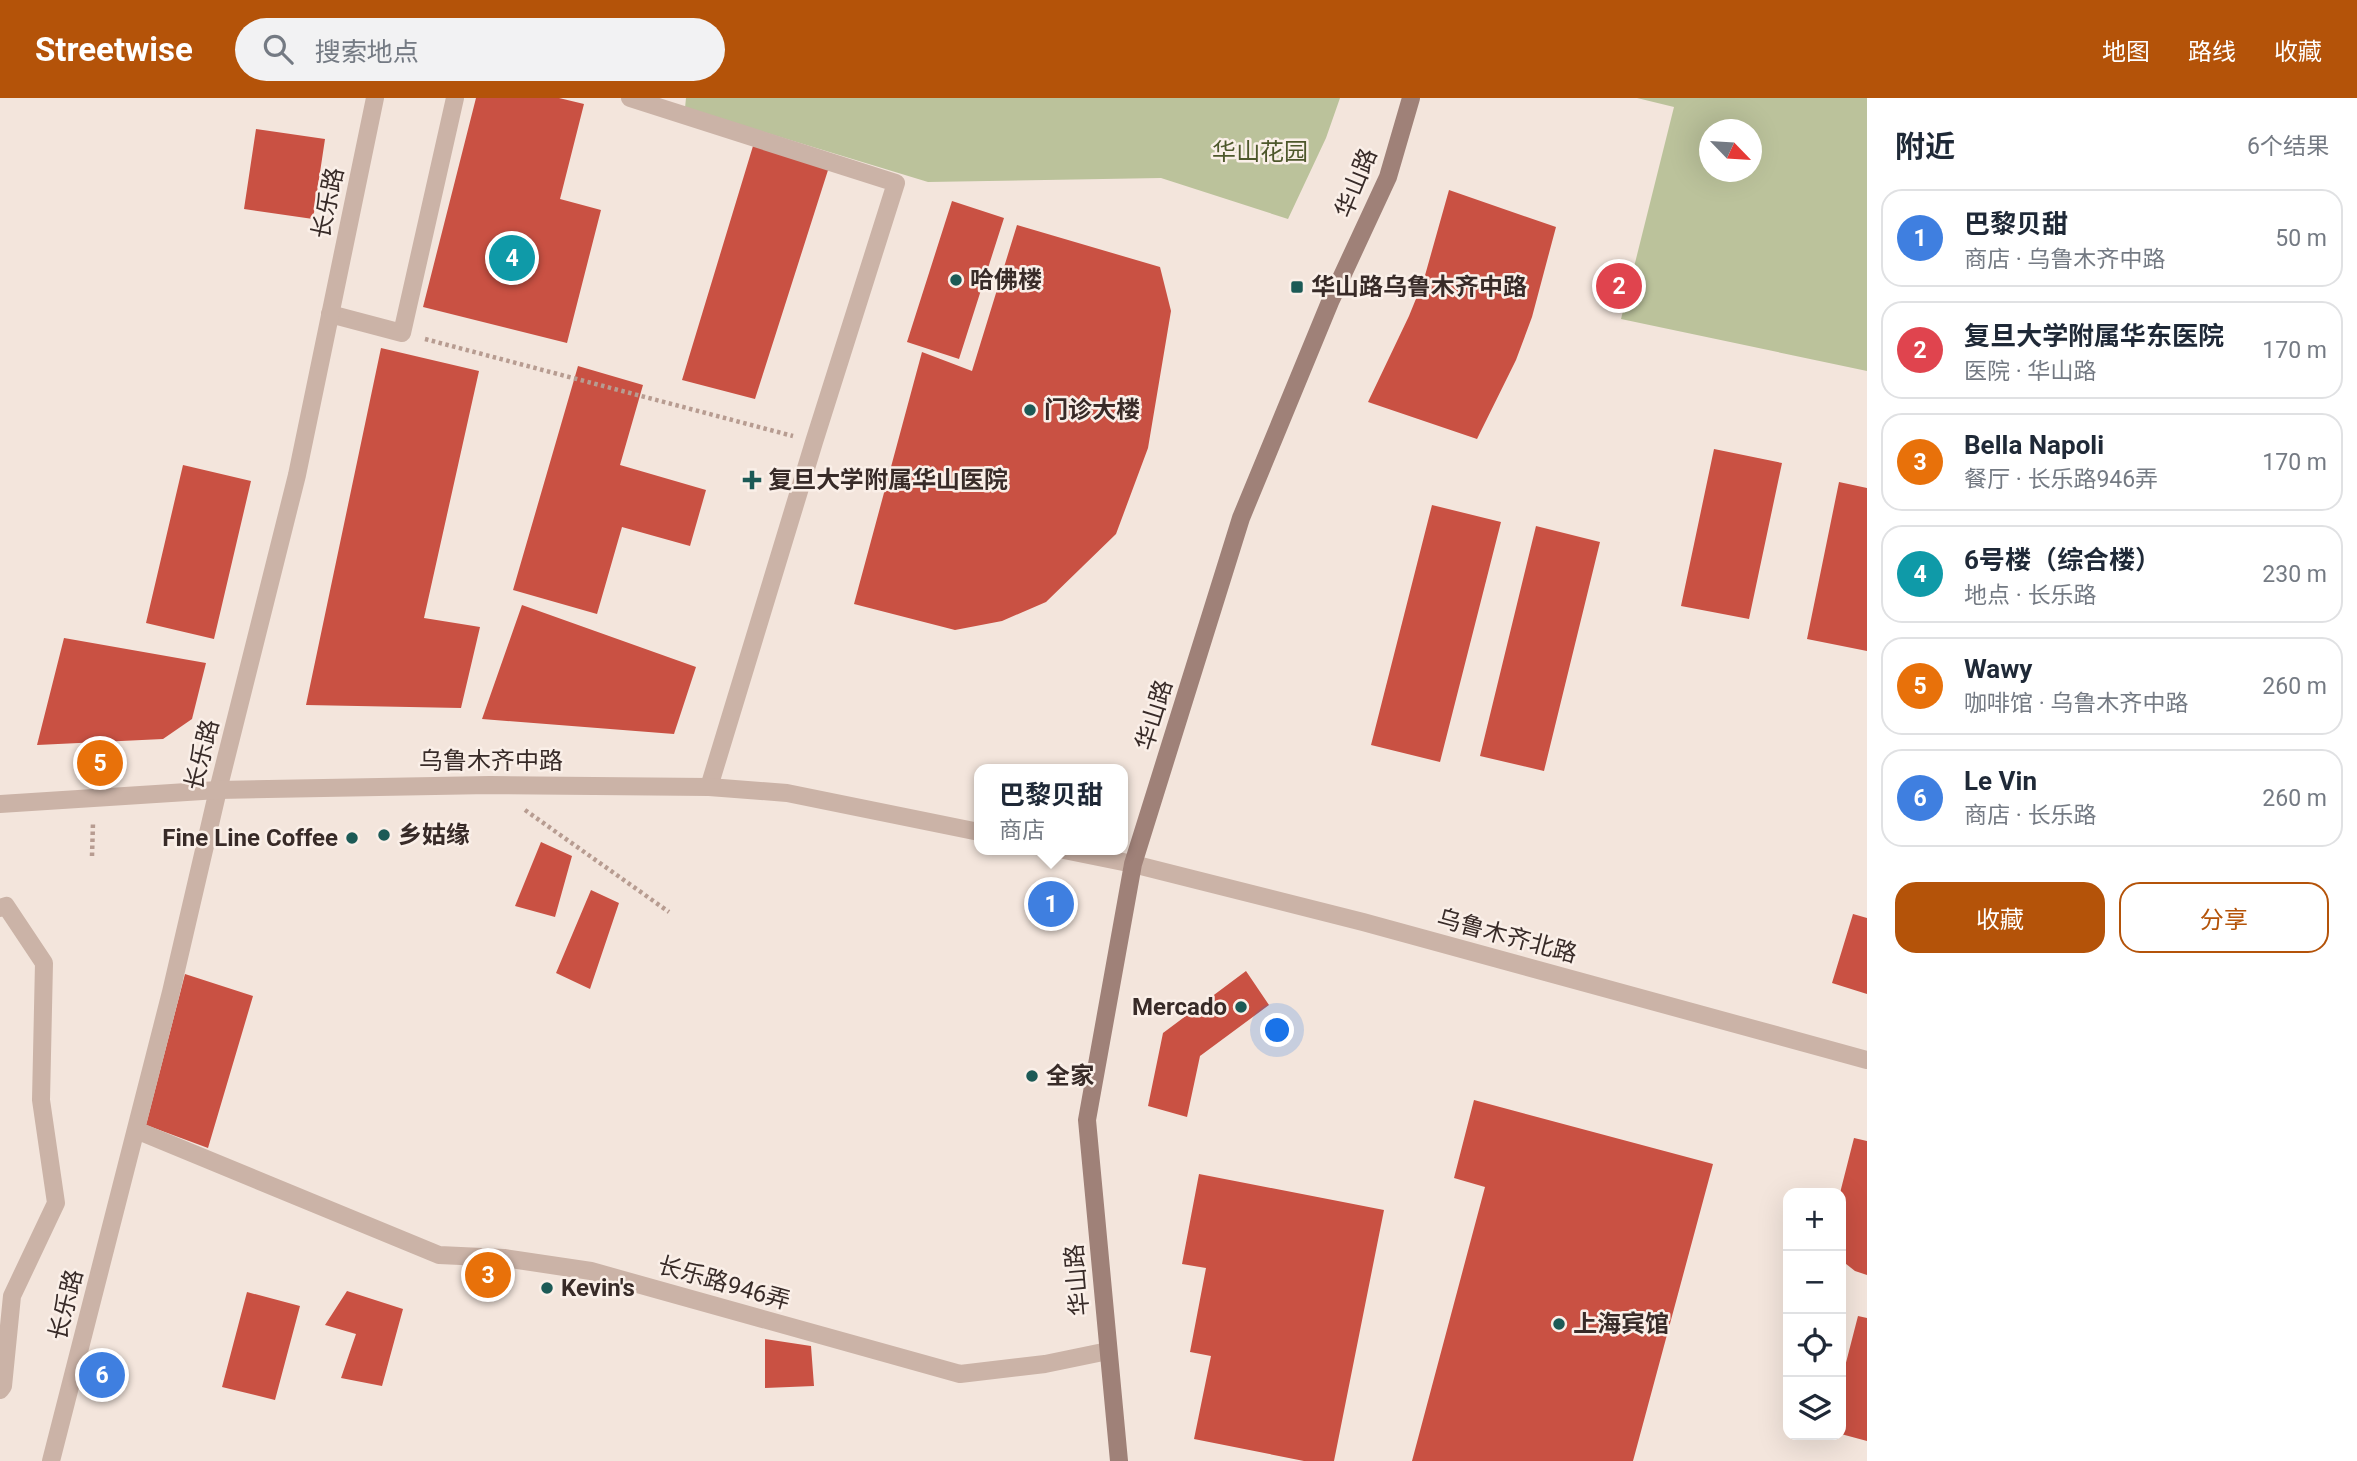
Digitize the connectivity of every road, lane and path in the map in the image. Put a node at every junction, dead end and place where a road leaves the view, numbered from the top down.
1 (375, 98) edge
2 (455, 98) edge
3 (630, 98) edge
4 (1411, 98) edge
5 (330, 314) junction
6 (402, 333) junction
7 (814, 442) junction
8 (709, 786) junction
9 (218, 790) junction
10 (93, 798) junction
11 (0, 804) edge
12 (524, 808) dead end
13 (974, 831) edge
14 (1089, 855) edge
15 (92, 856) dead end
16 (1133, 864) junction
17 (0, 908) edge
18 (668, 912) dead end
19 (1867, 1060) edge
20 (136, 1130) junction
21 (1108, 1351) junction
22 (0, 1390) edge
23 (51, 1461) edge
24 (1119, 1461) edge

1 - 5 street, 长乐路
2 - 6 street
3 - 7 street
4 - 16 main road, 华山路
5 - 6 street
5 - 9 street, 长乐路
6 - 7 path
7 - 8 street
8 - 9 street, 乌鲁木齐中路
8 - 13 street, 乌鲁木齐中路
9 - 10 street, 乌鲁木齐中路
9 - 20 street, 长乐路
10 - 11 street, 乌鲁木齐中路
10 - 15 path
12 - 18 path
14 - 16 street
16 - 19 street, 乌鲁木齐北路
16 - 21 main road, 华山路
17 - 22 street
20 - 21 street, 长乐路946弄
20 - 23 street, 长乐路
21 - 24 main road, 华山路

